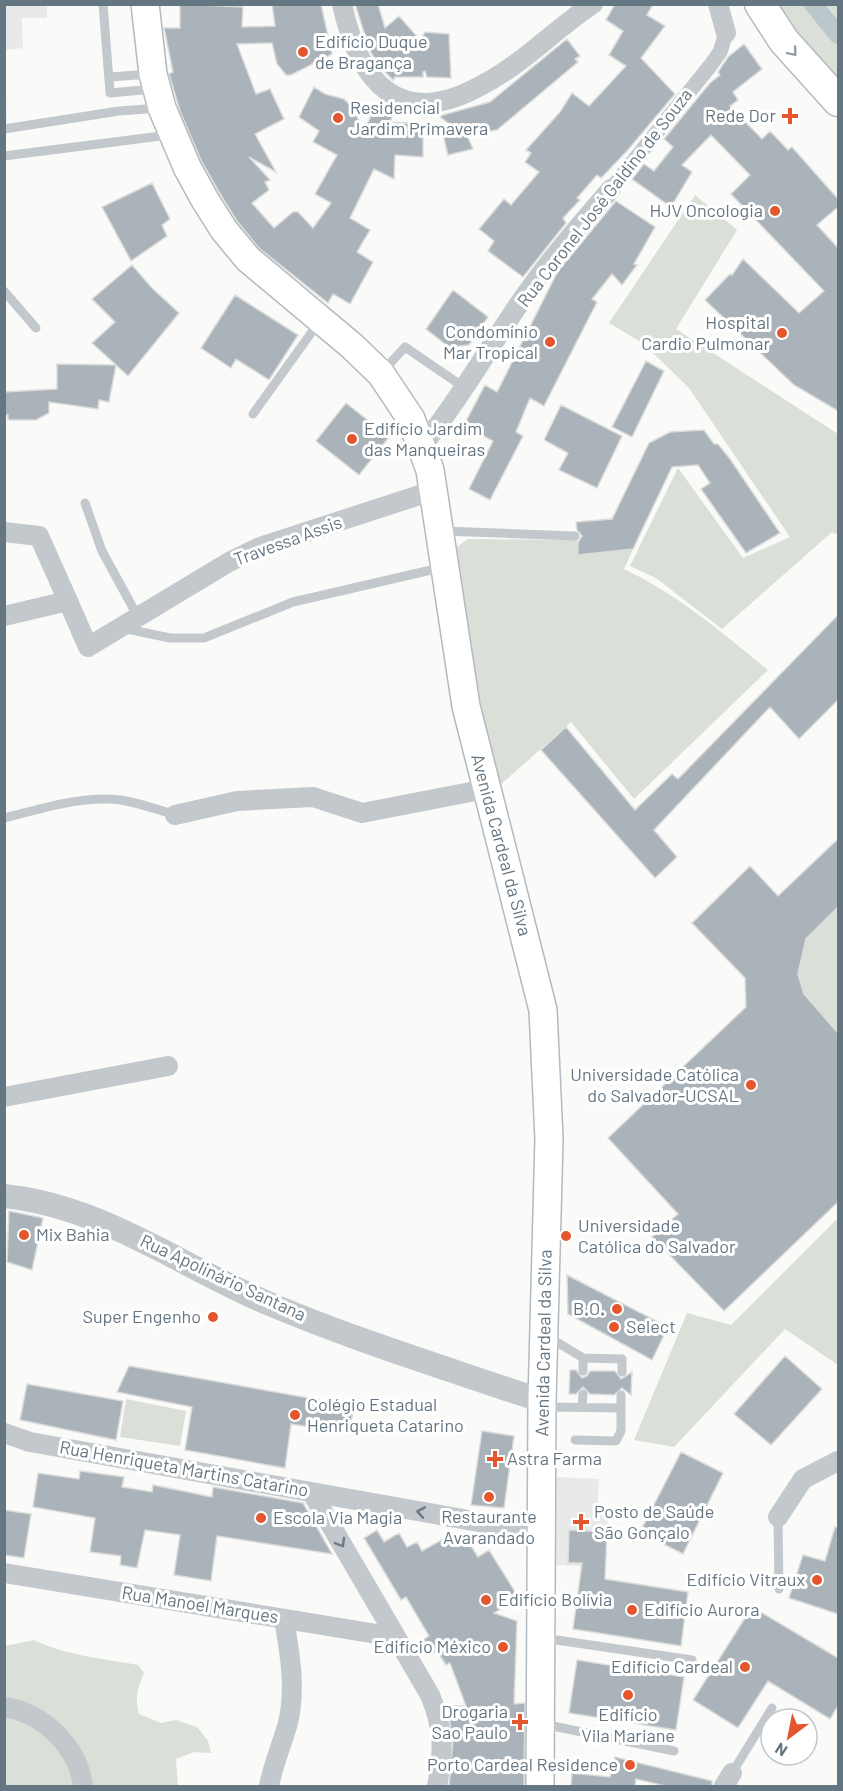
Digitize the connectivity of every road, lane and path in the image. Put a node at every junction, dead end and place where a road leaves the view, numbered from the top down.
1 (103, 4) edge
2 (145, 4) edge
3 (342, 4) edge
4 (593, 4) edge
5 (718, 4) edge
6 (760, 7) edge
7 (726, 33) joint
8 (109, 77) junction
9 (158, 90) junction
10 (838, 101) edge
11 (4, 129) edge
12 (172, 134) junction
13 (4, 156) edge
14 (611, 189) joint
15 (4, 291) edge
16 (320, 320) junction
17 (36, 328) dead end
18 (381, 374) junction
19 (465, 388) junction
20 (253, 414) dead end
21 (423, 445) junction
22 (435, 490) junction
23 (85, 502) dead end
24 (440, 531) junction
25 (4, 532) edge
26 (575, 536) dead end
27 (444, 567) junction
28 (68, 601) junction
29 (4, 616) edge
30 (138, 617) junction
31 (120, 628) junction
32 (486, 789) junction
33 (175, 814) joint
34 (4, 818) edge
35 (168, 1066) dead end
36 (4, 1097) edge
37 (4, 1196) edge
38 (544, 1335) junction
39 (583, 1358) junction
40 (583, 1371) dead end
41 (622, 1372) dead end
42 (583, 1394) dead end
43 (621, 1395) dead end
44 (542, 1404) junction
45 (582, 1407) junction
46 (621, 1408) junction
47 (4, 1433) edge
48 (575, 1440) dead end
49 (838, 1461) edge
50 (312, 1493) junction
51 (778, 1517) joint
52 (541, 1533) junction
53 (4, 1573) edge
54 (779, 1589) dead end
55 (284, 1619) junction
56 (395, 1637) junction
57 (540, 1638) junction
58 (692, 1660) dead end
59 (4, 1707) edge
60 (540, 1724) junction
61 (759, 1729) edge
62 (674, 1751) dead end
63 (728, 1780) edge
64 (83, 1786) edge
65 (269, 1786) edge
66 (437, 1786) edge
67 (540, 1786) edge

1 - 8 lane
2 - 9 main road, Avenida Cardeal da Silva
3 - 4 street
5 - 7 street, Rua Coronel José Galdino de Souza
6 -> 10 main road
7 - 14 street, Rua Coronel José Galdino de Souza
8 - 9 lane
8 - 9 lane
9 - 11 lane
9 - 12 main road, Avenida Cardeal da Silva
12 - 13 lane
12 - 16 main road, Avenida Cardeal da Silva
14 - 19 street, Rua Coronel José Galdino de Souza
15 - 17 lane
16 - 18 main road, Avenida Cardeal da Silva
16 - 20 lane
18 - 19 lane
18 - 21 main road, Avenida Cardeal da Silva
19 - 21 street, Rua Coronel José Galdino de Souza
21 - 22 main road, Avenida Cardeal da Silva
22 - 24 main road, Avenida Cardeal da Silva
22 - 30 street, Travessa Assis
23 - 30 lane
24 - 26 lane
24 - 27 main road, Avenida Cardeal da Silva
25 - 28 street
27 - 31 lane
27 - 32 main road, Avenida Cardeal da Silva
28 - 29 street
28 - 31 street, Travessa Assis
30 - 31 street, Travessa Assis
32 - 33 street
32 - 38 main road, Avenida Cardeal da Silva
33 - 34 lane
35 - 36 street
37 - 44 street, Rua Apolinário Santana
38 - 39 lane
38 - 44 main road, Avenida Cardeal da Silva
39 - 40 lane
39 - 41 lane
42 - 45 lane
43 - 46 lane
44 - 45 lane
44 - 52 main road, Avenida Cardeal da Silva
45 - 46 lane
46 - 48 lane
47 - 50 street, Rua Henriqueta Martins Catarino
49 - 51 street
52 -> 50 street, Rua Henriqueta Martins Catarino
50 -> 56 street
51 - 54 lane
52 - 57 main road, Avenida Cardeal da Silva
53 - 55 street, Rua Manoel Marques
55 - 56 street, Rua Manoel Marques
55 - 65 street
56 - 66 street
57 - 58 lane
57 - 60 main road, Avenida Cardeal da Silva
59 - 64 street
60 - 62 lane
60 - 67 main road, Avenida Cardeal da Silva
61 - 63 lane

